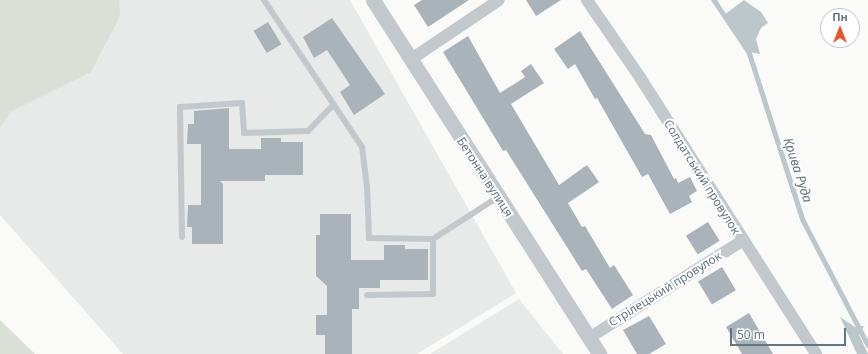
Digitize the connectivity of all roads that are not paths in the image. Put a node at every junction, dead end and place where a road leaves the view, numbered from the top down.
1 (264, 0) edge
2 (373, 0) edge
3 (498, 0) edge
4 (587, 0) edge
5 (410, 60) junction
6 (334, 104) junction
7 (498, 197) junction
8 (182, 237) dead end
9 (433, 239) junction
10 (742, 240) junction
11 (368, 294) dead end
12 (589, 338) junction
13 (599, 354) edge
14 (816, 354) edge

1 - 6 lane
2 - 5 street, Бетонна вулиця
3 - 5 street
4 - 10 street, Солдатський провулок
5 - 7 street, Бетонна вулиця
6 - 8 lane
6 - 9 lane
7 - 9 lane
7 - 12 street, Бетонна вулиця
9 - 11 lane
10 - 12 street, Стрілецький провулок
10 - 14 street, Солдатський провулок
12 - 13 street, Бетонна вулиця

